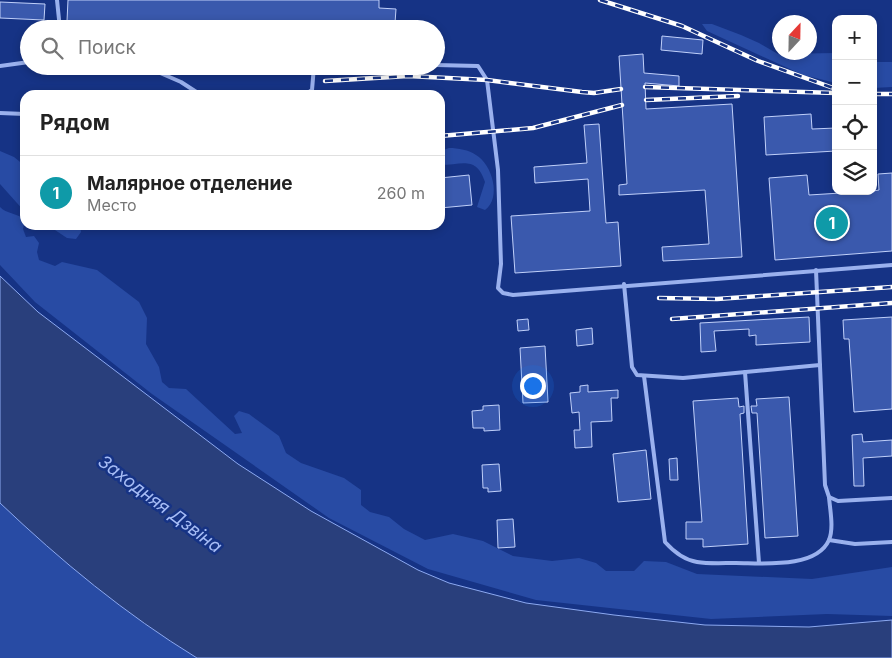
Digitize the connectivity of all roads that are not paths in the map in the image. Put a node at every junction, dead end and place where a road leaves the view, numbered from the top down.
1 (57, 0) edge
2 (59, 20) edge
3 (20, 63) edge
4 (445, 65) edge
5 (0, 66) edge
6 (165, 75) edge
7 (313, 75) edge
8 (194, 90) edge
9 (312, 90) edge
10 (0, 113) edge
11 (20, 114) edge
12 (892, 265) edge
13 (816, 270) junction
14 (624, 284) junction
15 (820, 365) junction
16 (745, 372) junction
17 (644, 376) junction
18 (829, 497) junction
19 (892, 498) edge
20 (829, 540) junction
21 (892, 542) edge
22 (759, 563) junction

1 - 2 lane
3 - 5 lane
4 - 14 lane
6 - 8 lane
7 - 9 lane
10 - 11 lane
12 - 13 lane
13 - 14 lane
13 - 15 lane
14 - 17 lane
15 - 16 lane
15 - 18 lane
16 - 17 lane
16 - 22 lane
17 - 22 lane
18 - 19 lane
18 - 20 lane
20 - 21 lane
20 - 22 lane

